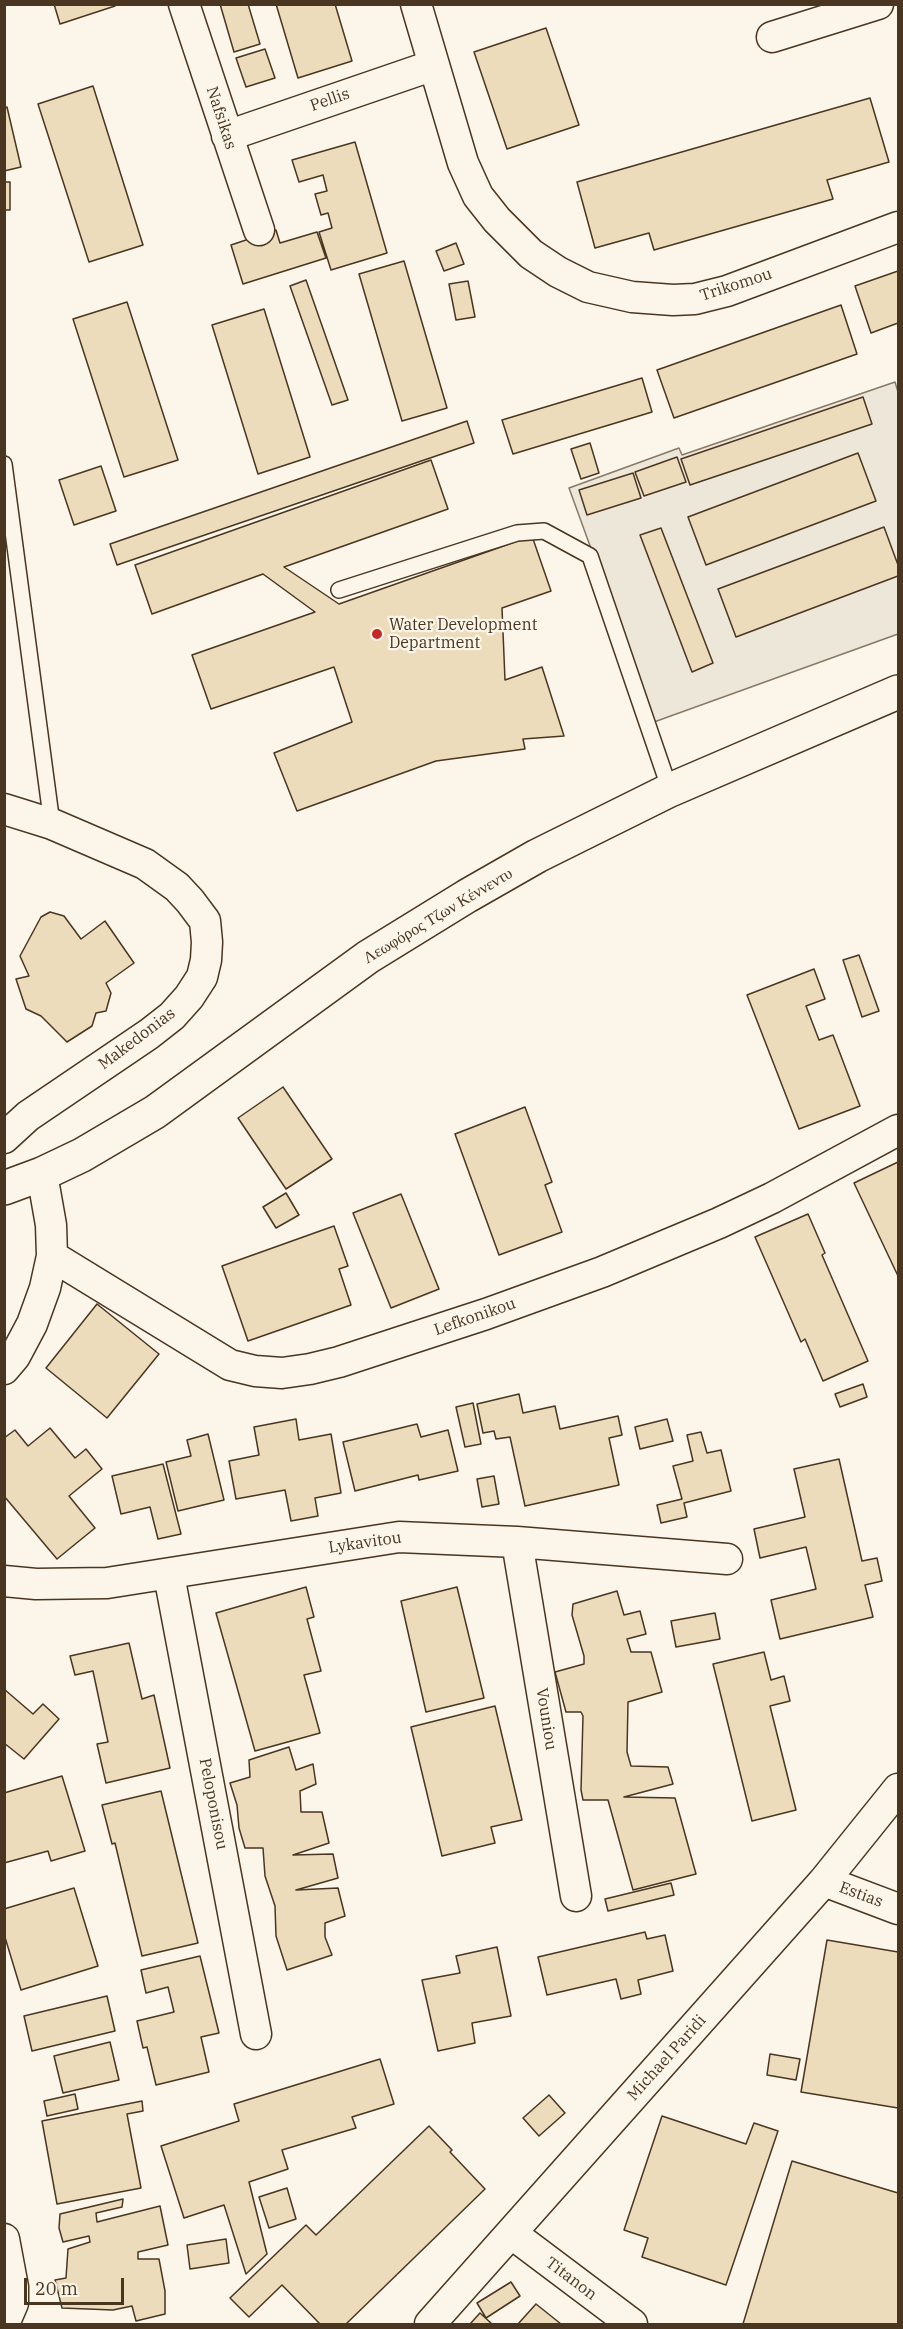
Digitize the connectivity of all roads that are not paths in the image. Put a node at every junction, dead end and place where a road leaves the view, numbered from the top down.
1 (184, 4) edge
2 (416, 4) edge
3 (878, 4) edge
4 (772, 37) dead end
5 (434, 65) junction
6 (227, 136) junction
7 (898, 227) edge
8 (259, 231) dead end
9 (4, 464) edge
10 (339, 590) dead end
11 (898, 692) edge
12 (670, 790) junction
13 (4, 809) edge
14 (52, 824) junction
15 (898, 1130) edge
16 (4, 1138) edge
17 (42, 1174) junction
18 (4, 1188) edge
19 (52, 1256) junction
20 (4, 1369) edge
21 (517, 1542) junction
22 (727, 1559) dead end
23 (169, 1575) junction
24 (4, 1581) edge
25 (898, 1789) edge
26 (824, 1881) junction
27 (576, 1896) dead end
28 (898, 1909) edge
29 (256, 2034) dead end
30 (511, 2234) junction
31 (4, 2239) edge
32 (4, 2324) edge
33 (430, 2325) edge
34 (632, 2325) edge

1 - 6 street, Nafsikas
2 - 5 street, Trikomou
3 - 4 street
5 - 6 street, Pellis
5 - 7 street, Trikomou
6 - 8 street, Nafsikas
9 - 14 lane
10 - 12 lane
11 - 12 main road, Λεωφόρος Τζων Κέννεντυ
12 - 17 main road, Λεωφόρος Τζων Κέννεντυ
13 - 14 street, Makedonias
14 - 16 street, Makedonias
15 - 19 street, Lefkonikou
17 - 18 main road, Λεωφόρος Τζων Κέννεντυ
17 - 19 street
19 - 20 street
21 - 22 street, Lykavitou
21 - 23 street, Lykavitou
21 - 27 street, Vouniou
23 - 24 street, Lykavitou
23 - 29 street, Peloponisou
25 - 26 street, Michael Paridi
26 - 28 street, Estias
26 - 30 street, Michael Paridi
30 - 33 street, Michael Paridi
30 - 34 street, Titanon
31 - 32 street

